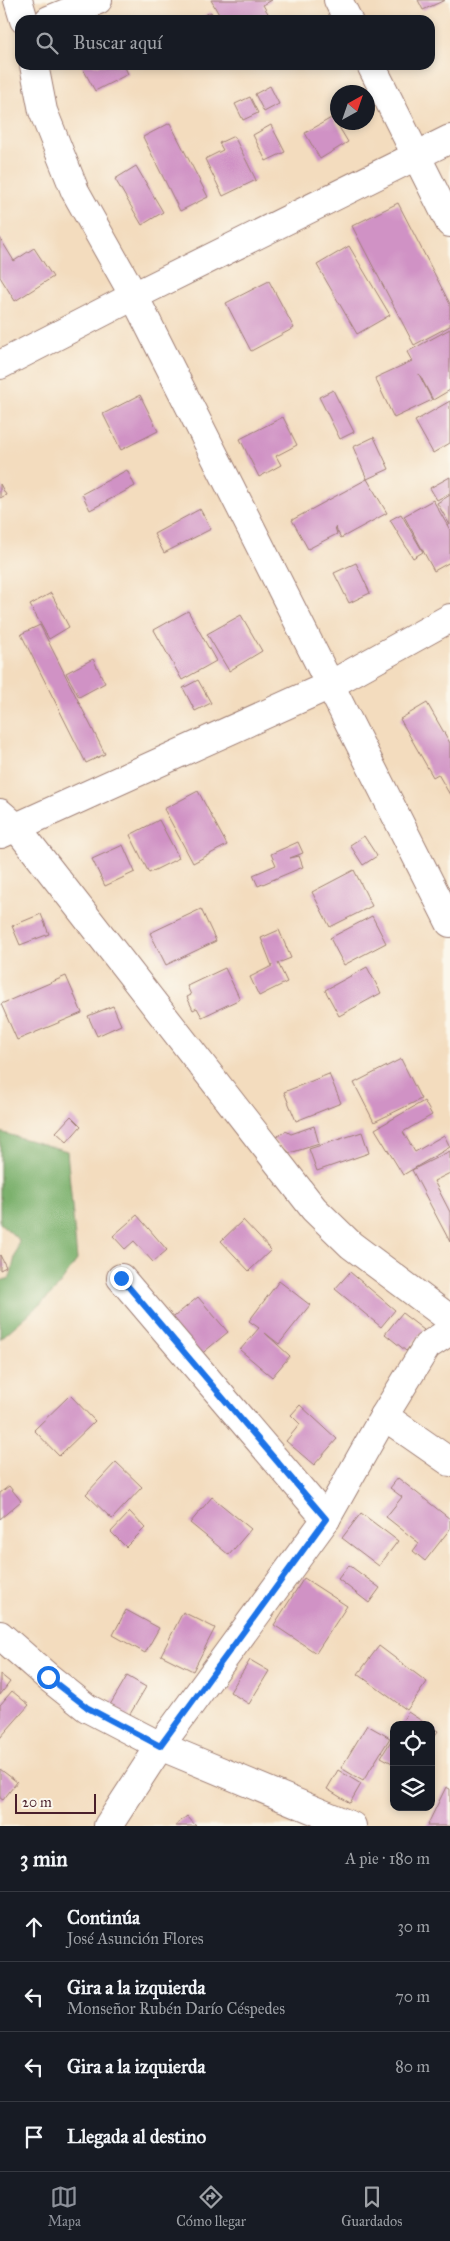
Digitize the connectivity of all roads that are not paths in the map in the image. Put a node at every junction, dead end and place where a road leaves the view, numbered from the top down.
1 (18, 0) edge
2 (98, 0) edge
3 (338, 0) edge
4 (22, 15) edge
5 (61, 15) edge
6 (346, 15) edge
7 (35, 70) edge
8 (373, 70) edge
9 (450, 140) edge
10 (416, 156) junction
11 (450, 223) edge
12 (134, 296) junction
13 (0, 365) edge
14 (450, 618) edge
15 (330, 684) junction
16 (6, 825) edge
17 (450, 922) edge
18 (121, 1278) dead end
19 (450, 1319) edge
20 (450, 1331) edge
21 (384, 1416) junction
22 (450, 1462) edge
23 (326, 1519) junction
24 (0, 1636) edge
25 (160, 1746) junction
26 (108, 1826) edge
27 (352, 1826) edge

1 - 4 street
2 - 5 street
3 - 6 street
7 - 12 street
8 - 10 street
9 - 10 street
10 - 11 street
10 - 12 street
12 - 13 street
12 - 15 street
14 - 15 street
15 - 16 street
15 - 17 street
16 - 19 street
18 - 23 street
20 - 21 street
21 - 22 street
21 - 23 street
23 - 25 street
24 - 25 street
25 - 26 street
25 - 27 street

